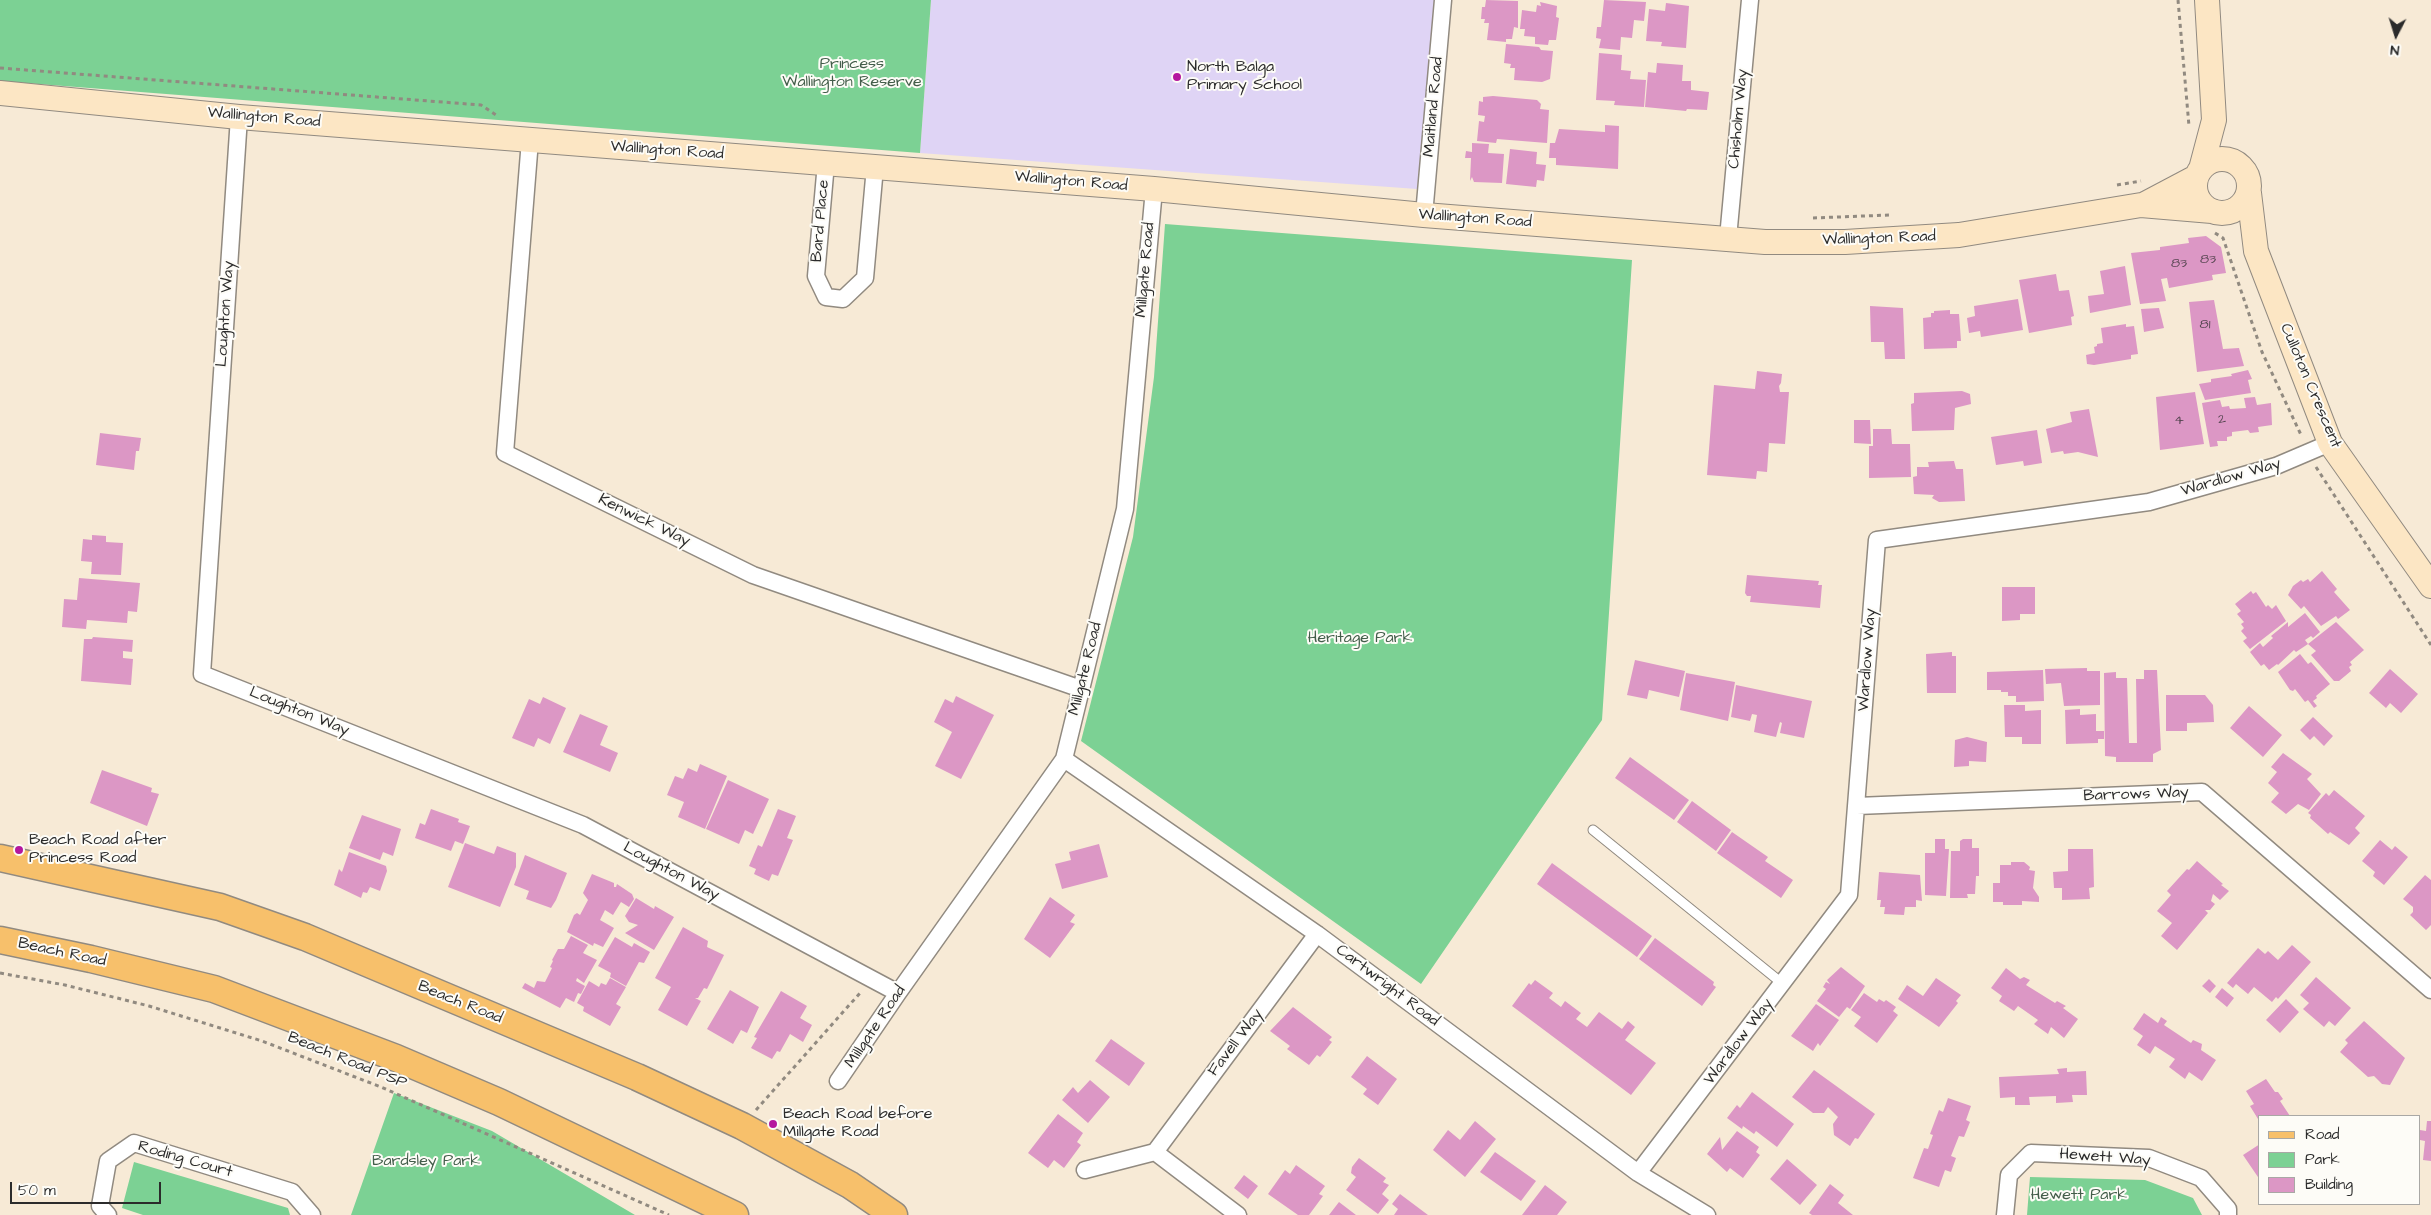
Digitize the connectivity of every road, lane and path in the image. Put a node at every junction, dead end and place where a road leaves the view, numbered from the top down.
1 (1443, 0) edge
2 (1750, 0) edge
3 (2178, 0) edge
4 (2207, 0) edge
5 (0, 92) edge
6 (239, 117) junction
7 (2214, 120) junction
8 (2191, 133) dead end
9 (530, 140) junction
10 (2235, 162) junction
11 (826, 163) junction
12 (874, 166) junction
13 (2198, 173) junction
14 (1154, 189) junction
15 (2249, 193) junction
16 (2141, 205) junction
17 (2217, 212) junction
18 (1424, 215) junction
19 (1728, 238) junction
20 (2256, 251) junction
21 (2330, 443) junction
22 (2431, 586) edge
23 (1081, 689) junction
24 (1064, 759) junction
25 (1857, 806) junction
26 (1593, 830) dead end
27 (0, 858) edge
28 (1317, 934) junction
29 (0, 940) edge
30 (0, 973) edge
31 (872, 979) junction
32 (1782, 984) junction
33 (2431, 990) edge
34 (898, 993) junction
35 (838, 1081) dead end
36 (742, 1126) junction
37 (1155, 1152) junction
38 (1085, 1170) dead end
39 (1638, 1173) junction
40 (108, 1215) edge
41 (312, 1215) edge
42 (669, 1215) edge
43 (735, 1215) edge
44 (894, 1215) edge
45 (1238, 1215) edge
46 (1707, 1215) edge
47 (2005, 1215) edge
48 (2228, 1215) edge

1 - 18 street, Maitland Road
2 - 19 street, Chisholm Way
3 - 8 path
4 - 7 street, Culloton Crescent
5 - 6 street, Wallington Road
6 - 9 street, Wallington Road
6 - 31 street, Loughton Way
7 - 10 street, Culloton Crescent
7 - 13 street, Culloton Crescent
9 - 11 street, Wallington Road
9 - 23 street, Kenwick Way
10 - 13 street
10 - 15 street, Culloton Crescent
11 - 12 street, Wallington Road
11 - 12 street, Bard Place
12 - 14 street, Wallington Road
13 - 16 street, Wallington Road
13 - 17 street, Culloton Crescent
14 - 18 street, Wallington Road
14 - 23 street, Millgate Road
15 - 17 street
15 - 20 street, Culloton Crescent
16 - 17 street, Wallington Road
16 - 19 street, Wallington Road
17 - 20 street, Culloton Crescent
18 - 19 street, Wallington Road
20 - 21 street, Culloton Crescent
21 - 22 street, Culloton Crescent
21 - 25 street, Wardlow Way
23 - 24 street, Millgate Road
24 - 28 street, Cartwright Road
24 - 34 street, Millgate Road
25 - 32 street, Wardlow Way
25 - 33 street, Barrows Way
26 - 32 lane
27 - 36 main road, Beach Road
28 - 37 street, Favell Way
28 - 39 street, Cartwright Road
29 - 43 main road, Beach Road
30 - 42 path, Beach Road PSP
31 - 34 street, Loughton Way
31 - 36 path
32 - 39 street, Wardlow Way
34 - 35 street, Millgate Road
36 - 44 main road, Beach Road
37 - 38 street
37 - 45 street
39 - 46 street, Cartwright Road
40 - 41 street, Roding Court
47 - 48 street, Hewett Way

